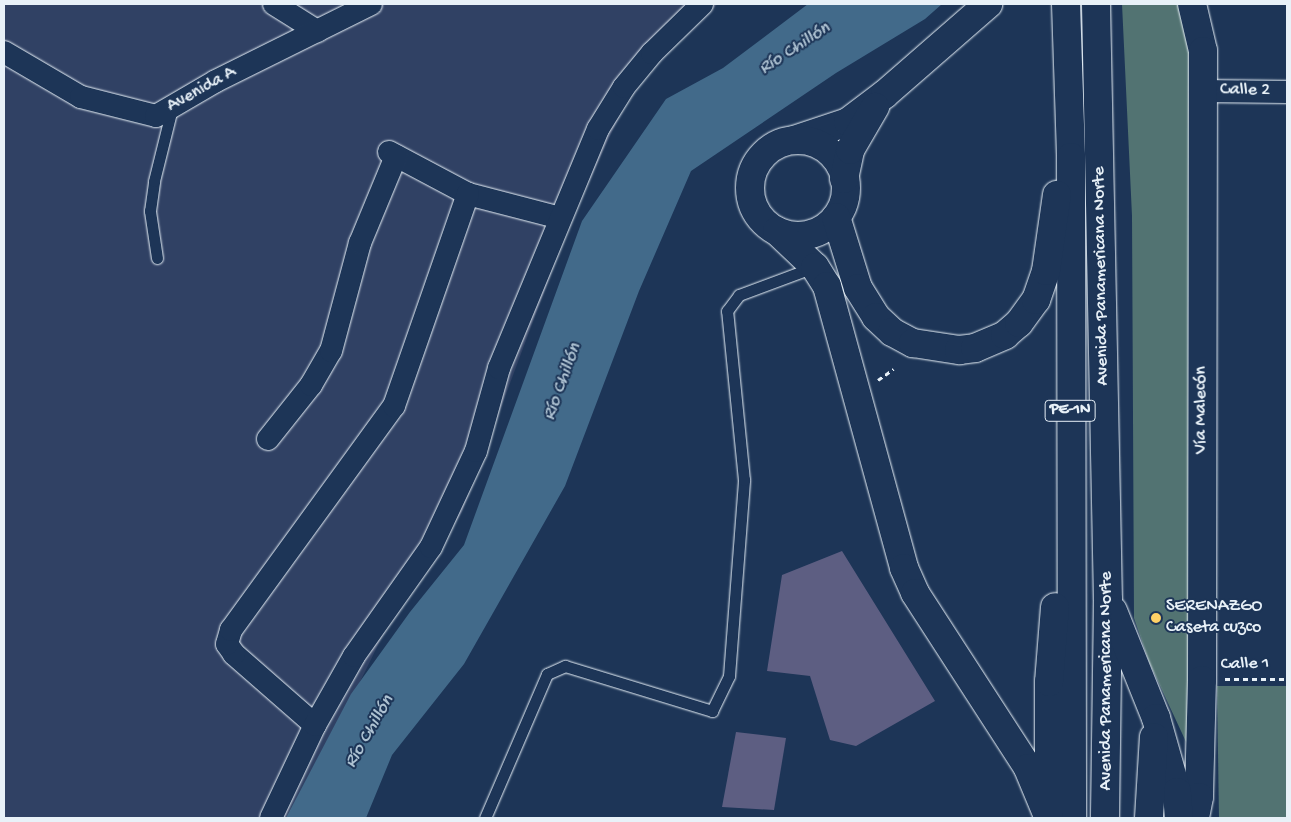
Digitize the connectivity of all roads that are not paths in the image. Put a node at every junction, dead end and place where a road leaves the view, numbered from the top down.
1 (274, 4) edge
2 (371, 4) edge
3 (702, 4) edge
4 (988, 4) edge
5 (1066, 4) edge
6 (1096, 4) edge
7 (1192, 4) edge
8 (317, 31) junction
9 (4, 52) edge
10 (1202, 91) junction
11 (1287, 92) edge
12 (885, 94) junction
13 (173, 106) junction
14 (784, 142) junction
15 (1072, 157) junction
16 (844, 179) junction
17 (468, 194) junction
18 (836, 217) junction
19 (560, 218) junction
20 (777, 231) junction
21 (157, 258) dead end
22 (815, 267) junction
23 (268, 439) dead end
24 (1108, 600) junction
25 (1156, 718) junction
26 (315, 725) junction
27 (1056, 816) edge
28 (270, 818) edge
29 (485, 818) edge
30 (1105, 818) edge
31 (1149, 818) edge
32 (1179, 818) edge
33 (1195, 818) edge

1 - 8 street
2 - 8 street, Avenida A
3 - 19 street
4 - 12 main road
5 - 15 main road, Avenida Panamericana Norte / PE-1N
6 - 24 main road, Avenida Panamericana Norte / PE-1N
7 - 10 main road, Vía Malecón
8 - 13 street, Avenida A
9 - 13 street, Avenida A
10 - 11 street, Calle 2
10 - 33 main road, Vía Malecón
12 - 14 main road
12 - 16 main road
13 - 21 lane
14 - 16 main road
14 - 20 main road
15 - 18 main road
15 - 27 main road, Avenida Panamericana Norte / PE-1N
16 - 18 main road
17 - 19 street
17 - 23 street
17 - 26 street
18 - 20 main road
19 - 26 street
20 - 22 main road
22 - 27 main road
22 - 29 lane
24 - 25 main road
24 - 30 main road, Avenida Panamericana Norte / PE-1N
25 - 31 main road
25 - 32 main road
26 - 28 street

